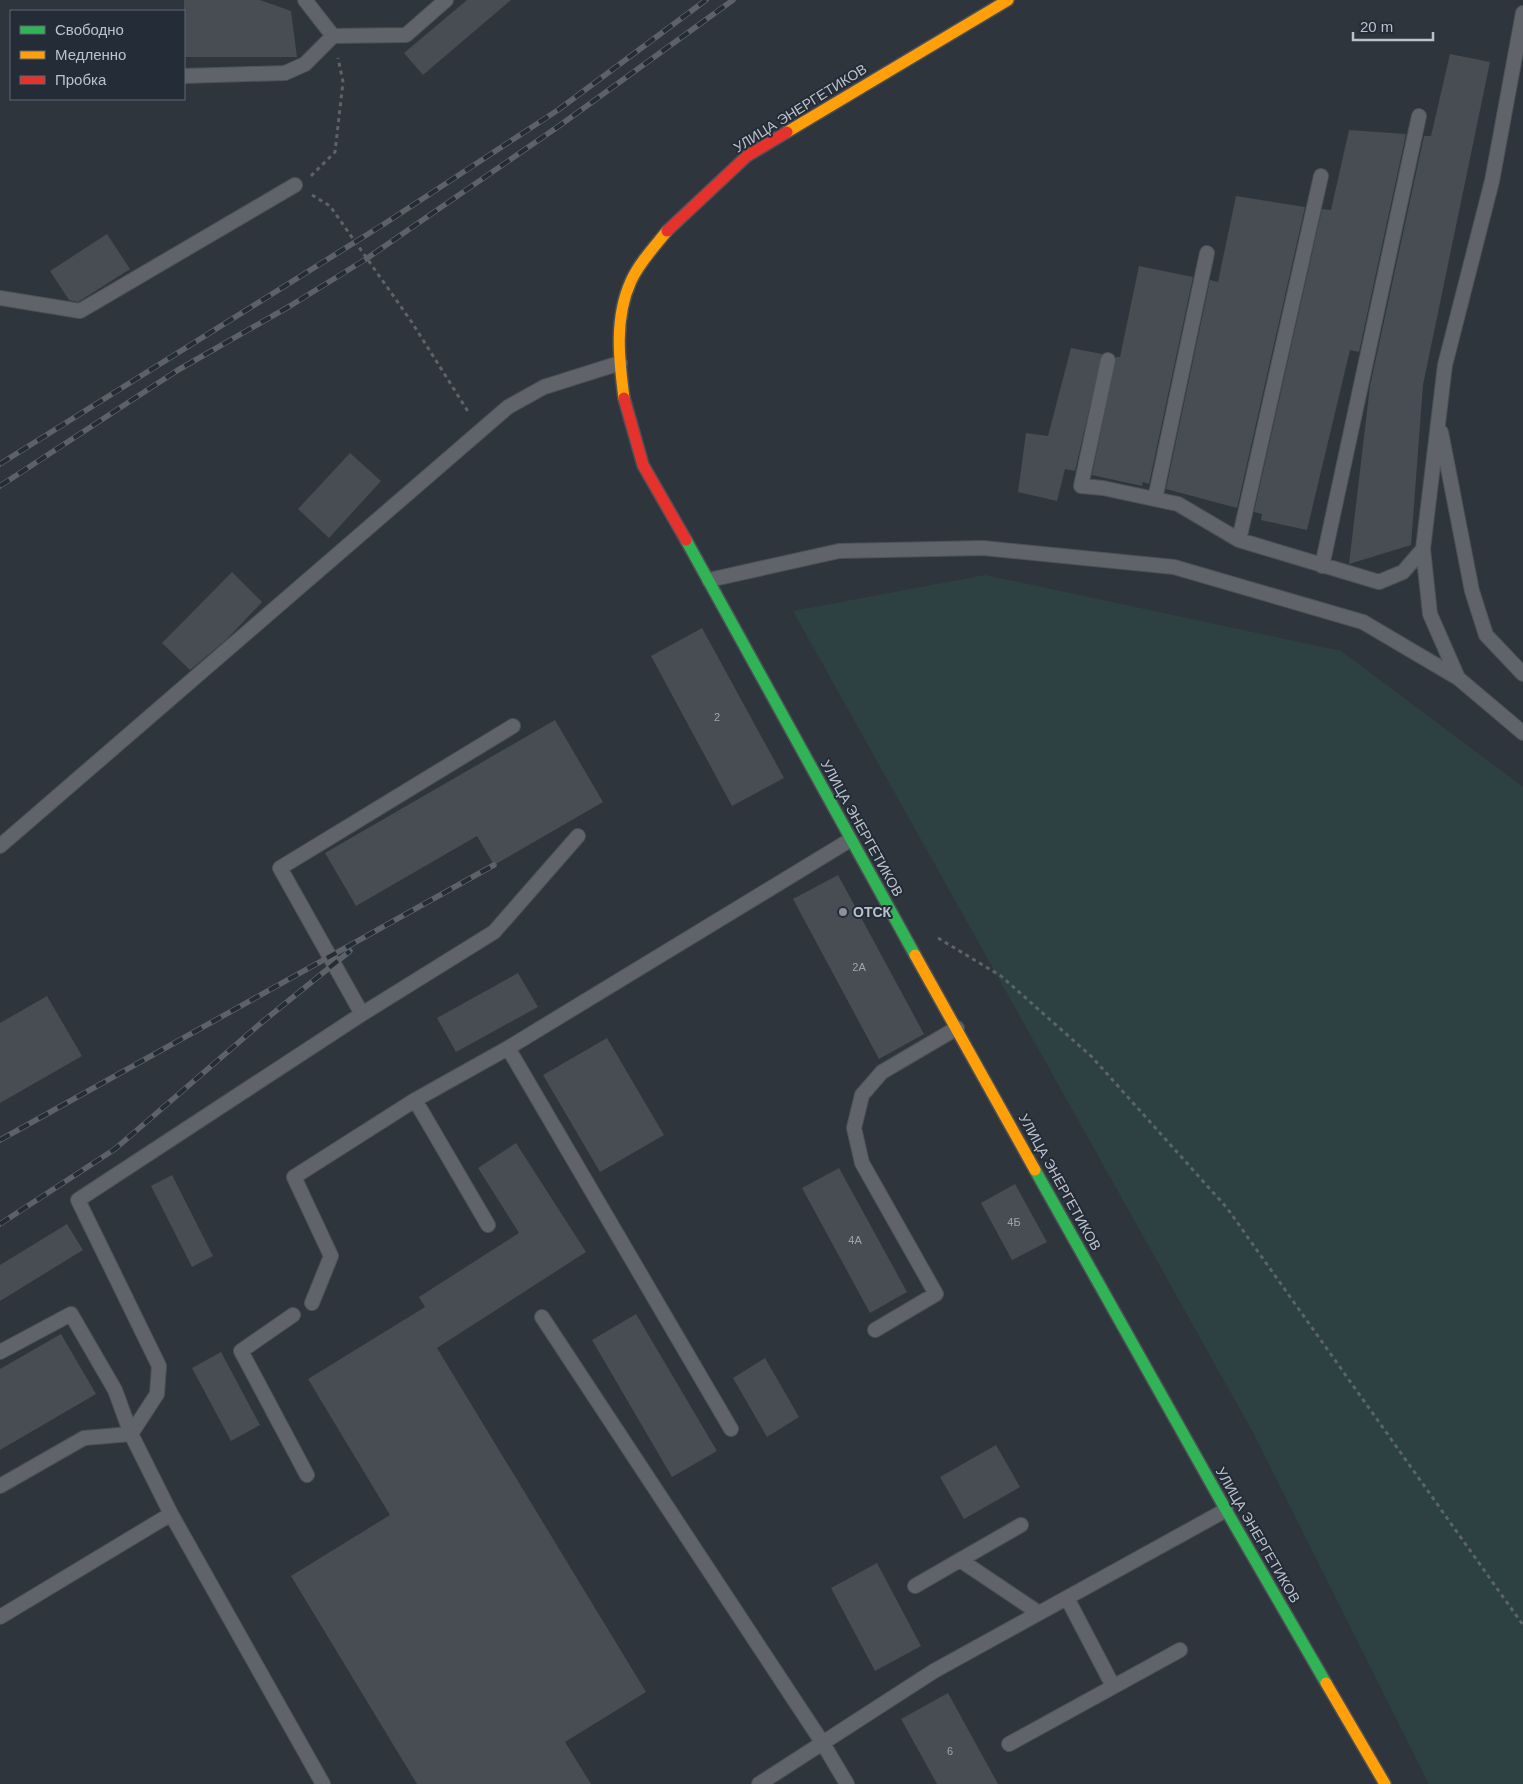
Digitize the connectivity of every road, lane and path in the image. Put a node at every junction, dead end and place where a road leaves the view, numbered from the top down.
1 (306, 0) edge
2 (446, 0) edge
3 (1008, 0) edge
4 (1523, 13) edge
5 (334, 36) junction
6 (185, 76) edge
7 (1419, 116) dead end
8 (1321, 176) dead end
9 (294, 185) junction
10 (1207, 253) dead end
11 (0, 298) edge
12 (1108, 360) dead end
13 (620, 363) junction
14 (1438, 420) junction
15 (480, 431) junction
16 (1155, 499) junction
17 (1239, 540) junction
18 (1423, 549) junction
19 (1322, 566) junction
20 (709, 580) junction
21 (1523, 674) edge
22 (1458, 678) junction
23 (513, 726) dead end
24 (1523, 733) edge
25 (578, 836) dead end
26 (850, 840) junction
27 (0, 846) edge
28 (932, 934) dead end
29 (362, 1014) junction
30 (957, 1028) junction
31 (508, 1048) junction
32 (416, 1100) junction
33 (488, 1225) dead end
34 (312, 1303) dead end
35 (292, 1315) dead end
36 (542, 1318) dead end
37 (875, 1330) dead end
38 (0, 1352) edge
39 (731, 1429) dead end
40 (131, 1434) junction
41 (307, 1475) dead end
42 (0, 1486) edge
43 (1226, 1510) junction
44 (171, 1514) junction
45 (1022, 1524) dead end
46 (960, 1560) junction
47 (914, 1586) dead end
48 (1067, 1598) junction
49 (1039, 1613) junction
50 (0, 1617) edge
51 (1523, 1625) edge
52 (1180, 1650) dead end
53 (1113, 1686) junction
54 (822, 1742) junction
55 (1009, 1744) dead end
56 (323, 1784) edge
57 (759, 1784) edge
58 (847, 1784) edge
59 (1384, 1784) edge

1 - 5 lane
2 - 5 lane
3 - 13 street, УЛИЦА ЭНЕРГЕТИКОВ
4 - 14 lane
5 - 6 lane
5 - 9 path
7 - 19 lane
8 - 17 lane
9 - 11 lane
9 - 15 path
10 - 16 lane
12 - 16 lane
13 - 15 lane
13 - 20 street, УЛИЦА ЭНЕРГЕТИКОВ
14 - 18 lane
14 - 21 lane
15 - 27 lane
16 - 17 lane
17 - 19 lane
18 - 19 lane
18 - 22 lane
20 - 22 lane
20 - 26 street, УЛИЦА ЭНЕРГЕТИКОВ
22 - 24 lane
23 - 29 lane
25 - 29 lane
26 - 30 street, УЛИЦА ЭНЕРГЕТИКОВ
26 - 31 lane
28 - 51 path
29 - 40 lane
30 - 37 lane
30 - 43 street, УЛИЦА ЭНЕРГЕТИКОВ
31 - 32 lane
31 - 39 lane
32 - 33 lane
32 - 34 lane
35 - 41 lane
36 - 54 lane
38 - 40 lane
40 - 42 lane
40 - 44 lane
43 - 48 lane
43 - 59 street, УЛИЦА ЭНЕРГЕТИКОВ
44 - 50 lane
44 - 56 lane
45 - 46 lane
46 - 47 lane
46 - 49 lane
48 - 49 lane
48 - 53 lane
49 - 54 lane
52 - 53 lane
53 - 55 lane
54 - 57 lane
54 - 58 lane

